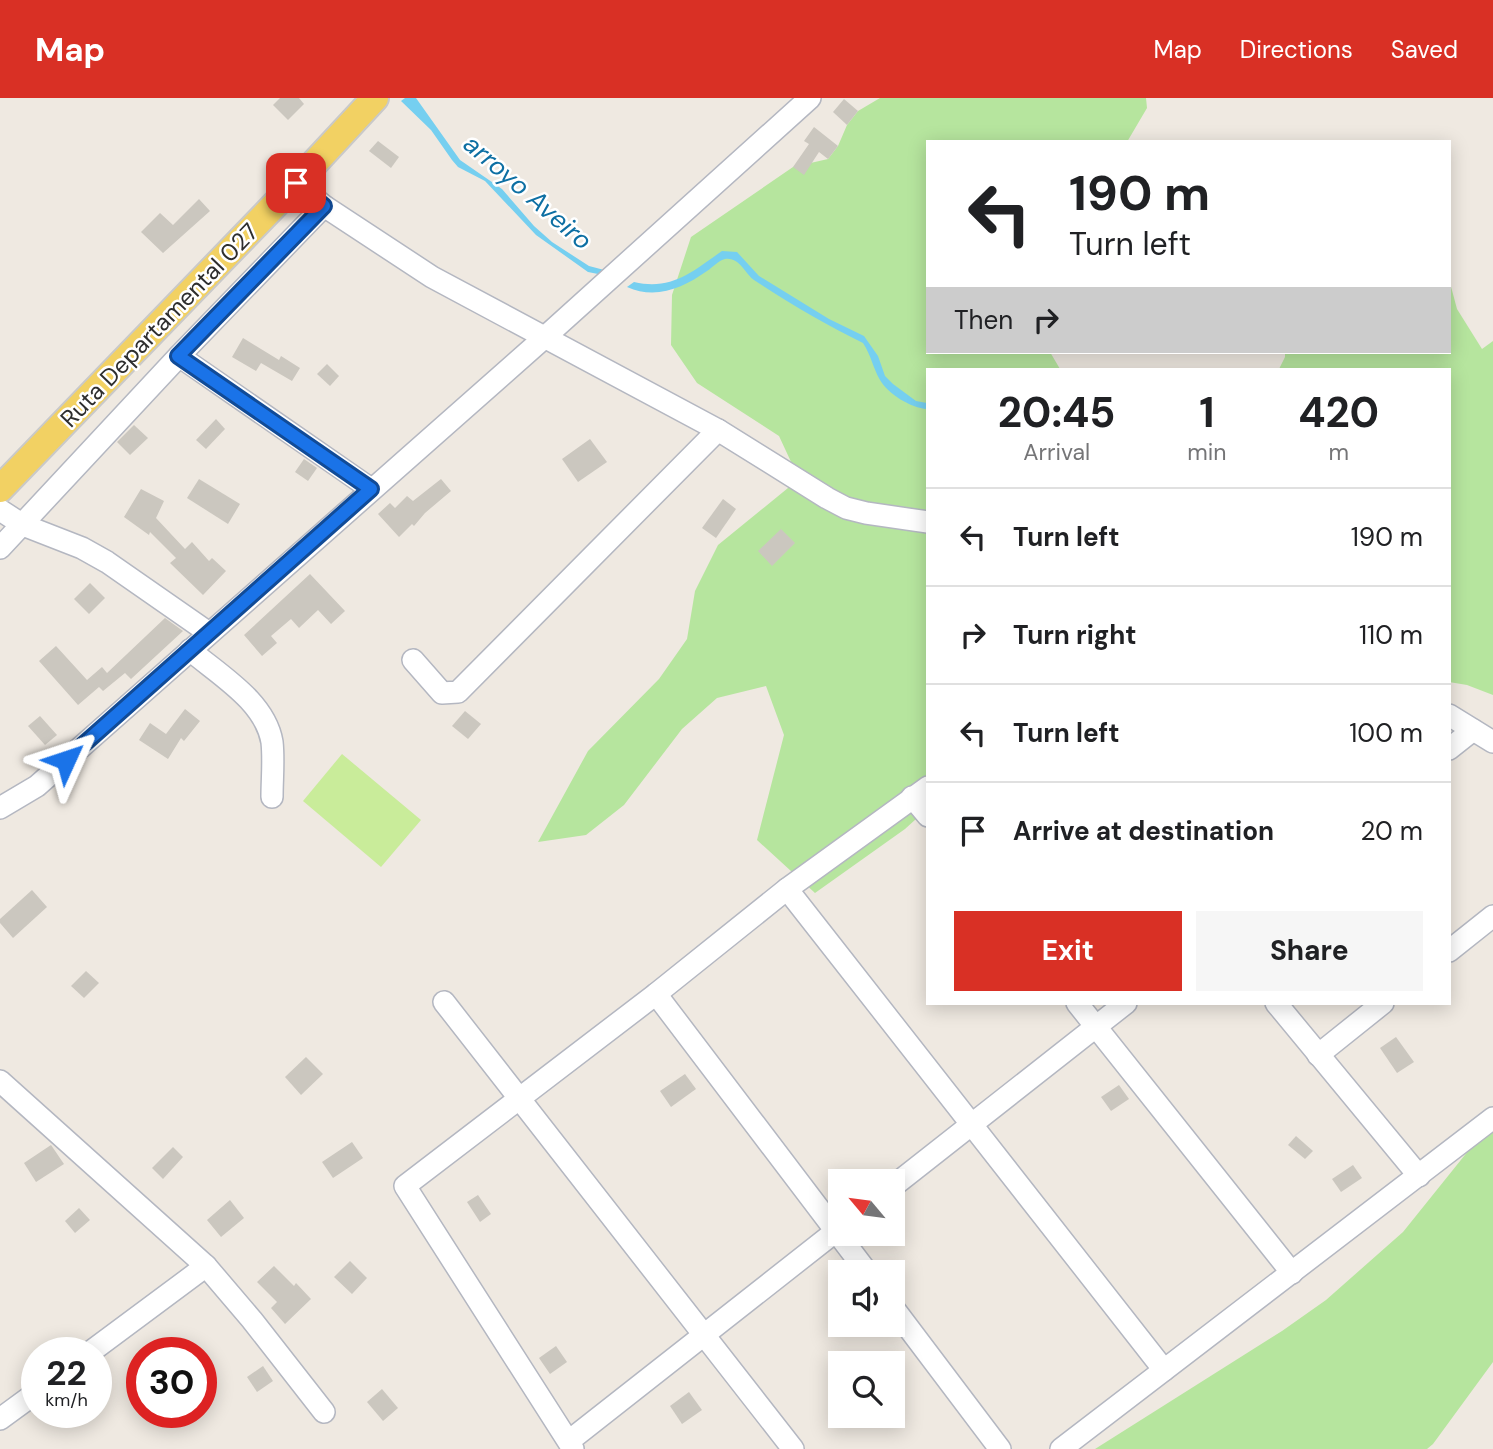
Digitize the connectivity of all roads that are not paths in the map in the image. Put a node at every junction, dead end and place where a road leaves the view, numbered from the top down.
1 (375, 98) edge
2 (810, 98) edge
3 (296, 183) junction
4 (324, 206) junction
5 (545, 337) junction
6 (178, 356) junction
7 (718, 430) junction
8 (0, 489) edge
9 (371, 489) junction
10 (0, 510) edge
11 (926, 522) edge
12 (23, 525) junction
13 (0, 548) edge
14 (209, 632) junction
15 (190, 650) junction
16 (413, 660) dead end
17 (1451, 716) edge
18 (1473, 730) junction
19 (1493, 742) edge
20 (1451, 748) edge
21 (920, 792) edge
22 (272, 797) dead end
23 (0, 808) edge
24 (926, 810) edge
25 (787, 889) junction
26 (1493, 916) edge
27 (1451, 949) edge
28 (656, 993) junction
29 (444, 1002) dead end
30 (1079, 1005) edge
31 (1124, 1005) edge
32 (1278, 1005) edge
33 (1380, 1005) edge
34 (1096, 1027) junction
35 (1318, 1055) junction
36 (0, 1081) edge
37 (519, 1097) junction
38 (1493, 1118) edge
39 (972, 1124) junction
40 (1419, 1176) junction
41 (905, 1177) edge
42 (828, 1217) edge
43 (828, 1238) edge
44 (206, 1266) junction
45 (1292, 1273) junction
46 (905, 1323) edge
47 (704, 1335) junction
48 (111, 1337) edge
49 (1164, 1370) junction
50 (21, 1404) edge
51 (324, 1412) dead end
52 (0, 1419) edge
53 (571, 1445) edge
54 (793, 1449) edge
55 (1000, 1449) edge
56 (1061, 1449) edge

1 - 3 main road, Ruta Departamental 027
2 - 5 street
3 - 4 street
3 - 8 main road, Ruta Departamental 027
4 - 5 street
4 - 6 street
5 - 7 street
5 - 9 street
6 - 9 street
6 - 12 street
7 - 11 street
7 - 16 street
9 - 14 street
10 - 12 street
12 - 13 street
12 - 14 street
14 - 15 street
15 - 22 street
15 - 23 street
17 - 18 street
18 - 19 street
18 - 20 street
21 - 24 street
21 - 25 street
25 - 28 street
25 - 39 street
26 - 27 street
28 - 37 street
28 - 42 street
29 - 37 street
30 - 34 street
31 - 34 street
32 - 35 street
33 - 35 street
34 - 39 street
34 - 45 street
35 - 40 street
36 - 44 street
37 - 47 street
37 - 53 street
38 - 40 street
39 - 41 street
39 - 49 street
40 - 45 street
43 - 47 street
44 - 48 street
44 - 51 street
45 - 49 street
46 - 55 street
47 - 53 street
47 - 54 street
49 - 56 street
50 - 52 street

